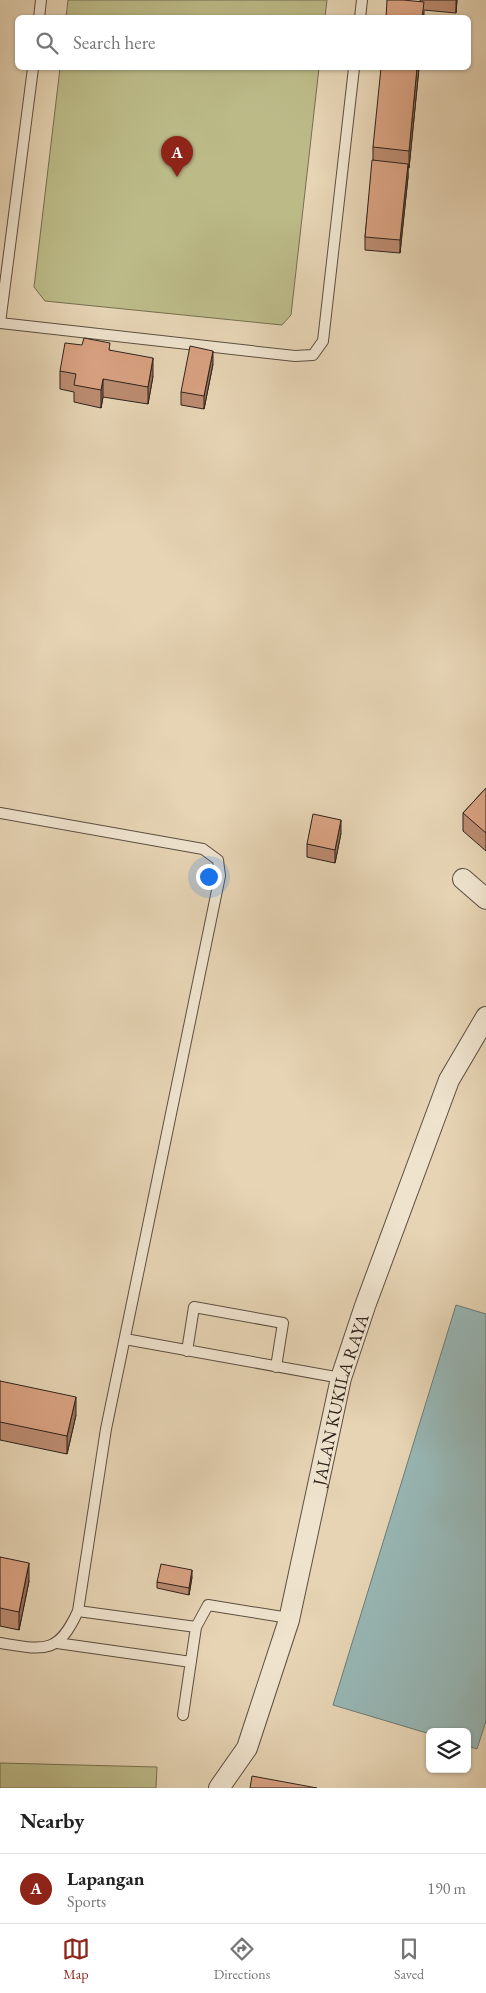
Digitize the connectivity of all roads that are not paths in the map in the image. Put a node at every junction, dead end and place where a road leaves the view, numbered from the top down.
1 (41, 0) edge
2 (362, 0) edge
3 (39, 15) edge
4 (360, 15) edge
5 (33, 70) edge
6 (354, 70) edge
7 (0, 813) edge
8 (463, 879) dead end
9 (486, 899) edge
10 (486, 1017) edge
11 (125, 1339) junction
12 (187, 1351) junction
13 (276, 1367) junction
14 (341, 1378) junction
15 (78, 1610) junction
16 (289, 1618) junction
17 (196, 1627) junction
18 (0, 1643) edge
19 (57, 1643) junction
20 (191, 1662) junction
21 (183, 1715) dead end
22 (220, 1788) edge

1 - 3 lane
2 - 4 lane
5 - 6 lane
7 - 11 lane
8 - 9 street
10 - 14 street, JALAN KUKILA RAYA
11 - 12 lane
11 - 15 lane
12 - 13 lane
12 - 13 lane
13 - 14 lane
14 - 16 street, JALAN KUKILA RAYA
15 - 17 lane
15 - 19 lane
16 - 17 lane
16 - 22 street, JALAN KUKILA RAYA
17 - 20 lane
18 - 19 lane
19 - 20 lane
20 - 21 lane

